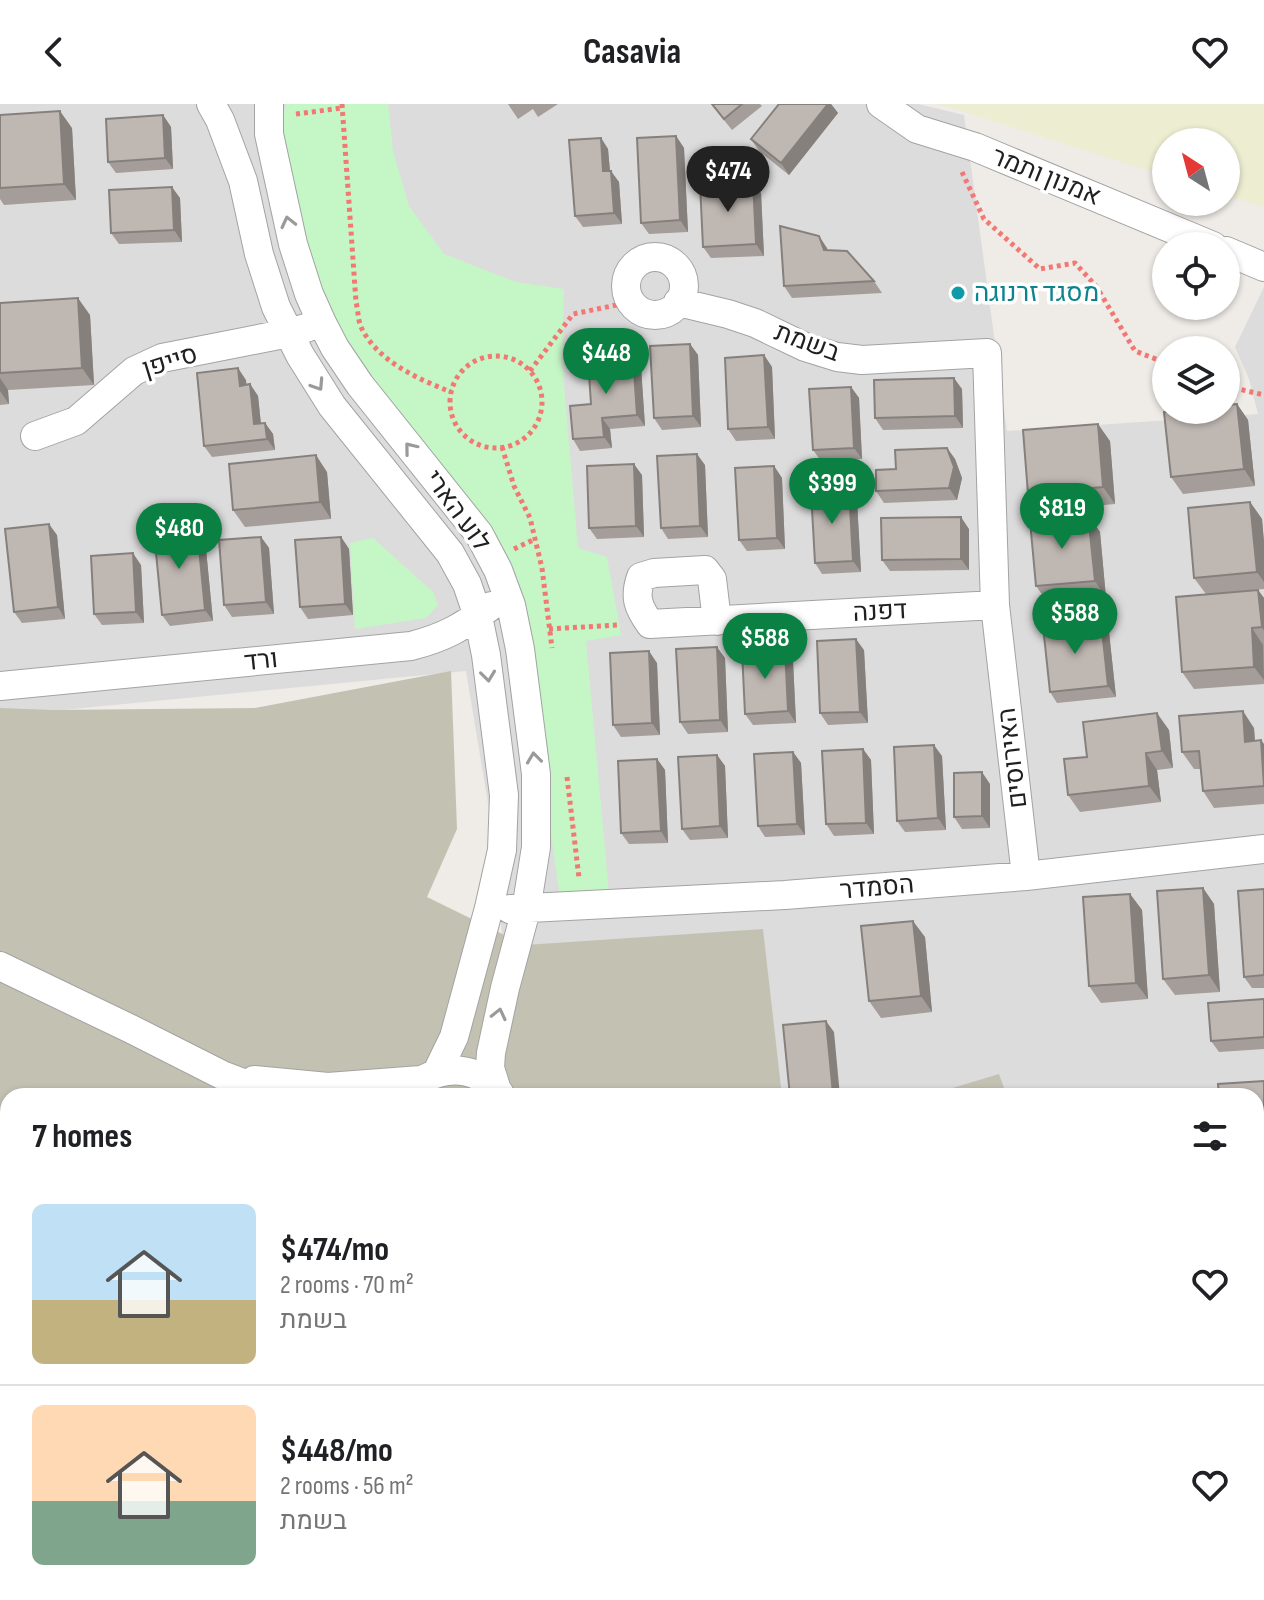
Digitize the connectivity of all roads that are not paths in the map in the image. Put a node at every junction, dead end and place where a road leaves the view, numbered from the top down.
1 (211, 104) edge
2 (881, 104) edge
3 (269, 111) edge
4 (1179, 232) edge
5 (1240, 257) edge
6 (1264, 267) edge
7 (678, 302) junction
8 (322, 323) junction
9 (289, 333) junction
10 (987, 353) joint
11 (35, 436) dead end
12 (508, 594) junction
13 (995, 605) junction
14 (478, 616) junction
15 (717, 621) junction
16 (0, 686) edge
17 (1264, 849) edge
18 (1026, 876) junction
19 (489, 908) junction
20 (526, 910) junction
21 (0, 966) edge
22 (222, 1075) junction
23 (422, 1083) edge
24 (256, 1088) edge
25 (494, 1088) edge
26 (497, 1088) edge

1 - 9 street, לוע הארי
2 - 4 street, אמנון ותמר
8 -> 3 street, לוע הארי
5 - 6 street
7 - 7 street
7 - 10 street, בשמת
8 - 9 street, סייפן
12 -> 8 street, לוע הארי
9 - 11 street, סייפן
9 -> 14 street, לוע הארי
10 - 13 street, האירוסים
12 - 14 street, ורד
20 -> 12 street, לוע הארי
13 - 15 street, דפנה
13 - 18 street, האירוסים
14 - 16 street, ורד
14 -> 19 street, לוע הארי
15 - 15 street, דפנה
17 - 18 street, הסמדר
18 - 20 street, הסמדר
19 - 20 street, הסמדר
19 - 23 street, לוע הארי
26 -> 20 street, לוע הארי
21 - 22 street
22 - 23 street
22 - 24 street
23 - 25 street

